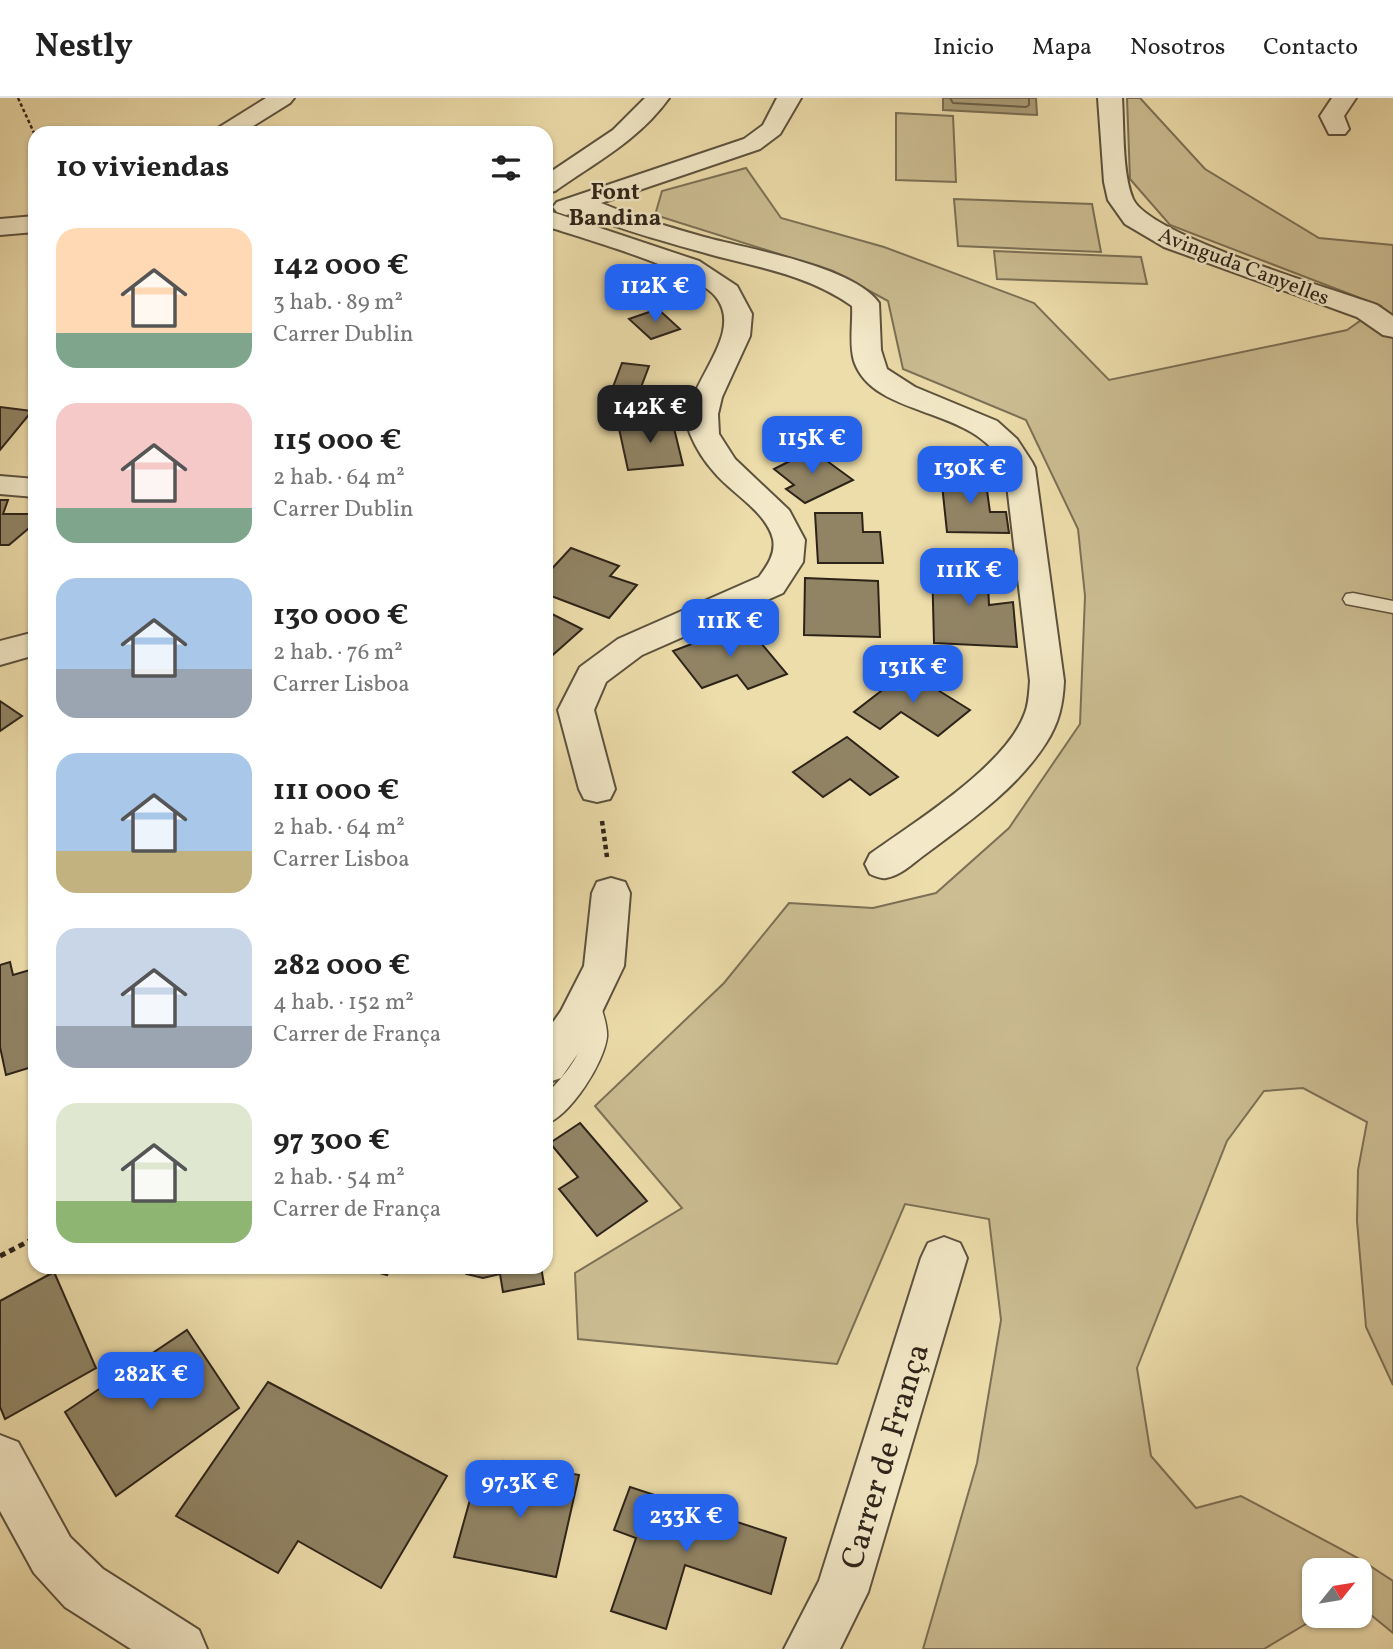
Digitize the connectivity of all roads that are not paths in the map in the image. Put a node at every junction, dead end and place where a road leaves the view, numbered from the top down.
1 (282, 98) edge
2 (657, 98) edge
3 (789, 98) edge
4 (1110, 98) edge
5 (1343, 98) edge
6 (237, 126) edge
7 (1337, 130) dead end
8 (553, 181) edge
9 (578, 203) junction
10 (553, 213) edge
11 (553, 218) edge
12 (28, 225) edge
13 (0, 227) edge
14 (1393, 329) edge
15 (0, 485) edge
16 (28, 487) edge
17 (1353, 599) dead end
18 (1393, 607) edge
19 (28, 645) edge
20 (0, 653) edge
21 (597, 789) dead end
22 (884, 864) dead end
23 (611, 893) dead end
24 (587, 1002) junction
25 (553, 1055) edge
26 (553, 1105) edge
27 (944, 1258) dead end
28 (0, 1460) edge
29 (180, 1649) edge
30 (811, 1649) edge

1 - 6 street
2 - 8 street
3 - 9 street
4 - 14 street, Avinguda Canyelles
5 - 7 street
9 - 10 street
9 - 22 street
11 - 21 street
12 - 13 street
15 - 16 street
17 - 18 lane
19 - 20 street
23 - 24 street
24 - 25 street
24 - 26 lane
27 - 30 street, Carrer de França
28 - 29 street

